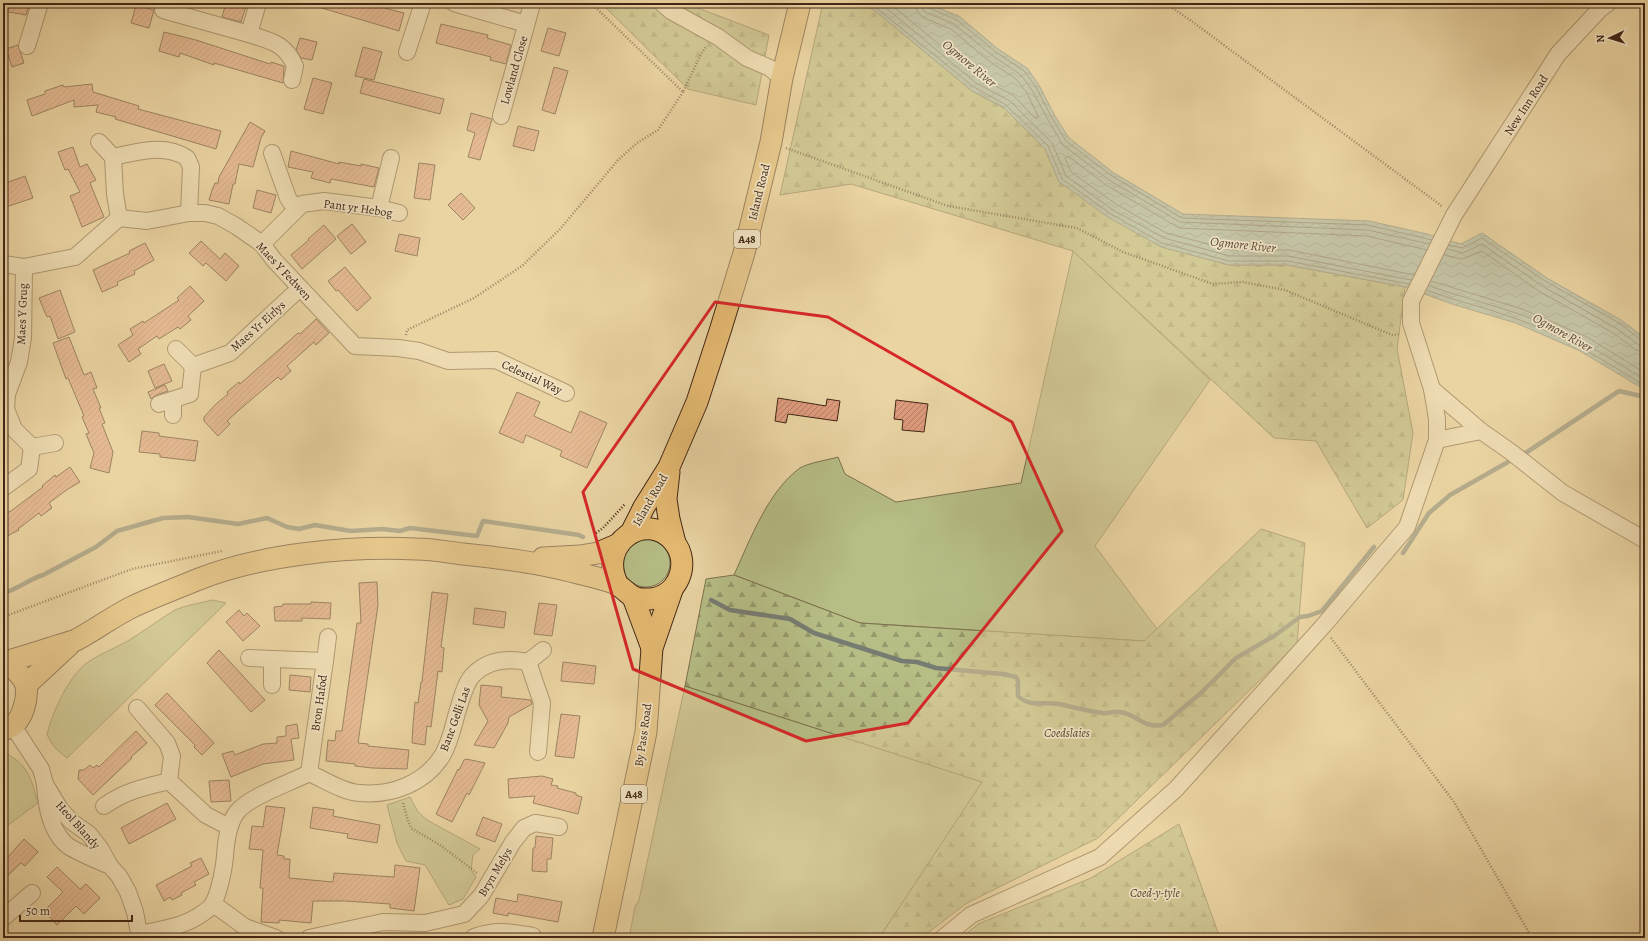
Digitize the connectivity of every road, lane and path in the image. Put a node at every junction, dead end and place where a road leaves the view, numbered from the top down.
1 (40, 3) edge
2 (258, 3) edge
3 (423, 3) edge
4 (454, 3) edge
5 (591, 3) edge
6 (662, 3) edge
7 (800, 3) edge
8 (1165, 3) edge
9 (1608, 3) edge
10 (532, 4) dead end
11 (163, 10) dead end
12 (526, 24) junction
13 (250, 35) junction
14 (715, 36) junction
15 (27, 46) dead end
16 (407, 52) dead end
17 (782, 78) junction
18 (292, 80) dead end
19 (683, 92) junction
20 (501, 116) dead end
21 (99, 142) dead end
22 (771, 142) junction
23 (272, 153) dead end
24 (113, 157) junction
25 (391, 158) dead end
26 (379, 208) junction
27 (296, 210) junction
28 (189, 213) junction
29 (399, 213) dead end
30 (1454, 215) junction
31 (119, 218) junction
32 (262, 244) junction
33 (3, 264) edge
34 (24, 267) junction
35 (300, 288) junction
36 (1414, 334) junction
37 (355, 346) joint
38 (403, 348) junction
39 (176, 349) dead end
40 (193, 366) junction
41 (1432, 388) junction
42 (566, 393) dead end
43 (173, 415) dead end
44 (1481, 431) junction
45 (1437, 440) junction
46 (55, 443) dead end
47 (32, 447) junction
48 (669, 467) junction
49 (3, 488) edge
50 (625, 538) junction
51 (1645, 540) edge
52 (675, 543) junction
53 (508, 559) junction
54 (672, 590) junction
55 (625, 591) junction
56 (1324, 625) junction
57 (328, 637) dead end
58 (74, 641) junction
59 (652, 648) junction
60 (543, 650) dead end
61 (249, 658) dead end
62 (272, 660) junction
63 (325, 661) junction
64 (4, 662) edge
65 (528, 662) junction
66 (26, 685) junction
67 (272, 686) dead end
68 (137, 708) dead end
69 (8, 728) edge
70 (538, 752) dead end
71 (309, 774) junction
72 (170, 781) junction
73 (400, 788) junction
74 (104, 806) dead end
75 (229, 827) junction
76 (559, 827) dead end
77 (493, 877) junction
78 (32, 893) dead end
79 (212, 906) junction
80 (464, 914) junction
81 (3, 918) edge
82 (180, 931) edge
83 (140, 936) edge
84 (533, 936) dead end
85 (474, 937) edge
86 (276, 938) edge
87 (314, 938) edge
88 (603, 938) edge
89 (943, 938) edge
90 (1532, 938) edge

1 - 15 street
2 - 13 street
3 - 16 street
4 - 12 street, Lowland Close
5 - 19 path
6 - 14 street
7 - 17 main road, Island Road / A48
8 - 30 path
9 - 30 street, New Inn Road
10 - 12 street, Lowland Close
11 - 13 street
12 - 20 street, Lowland Close
13 - 18 street
14 - 17 street
14 - 19 path
17 - 22 main road, Island Road / A48
19 - 38 path
21 - 24 street
22 - 36 path
22 - 48 main road, Island Road / A48
23 - 27 street
24 - 28 street
24 - 31 street
25 - 26 street
26 - 27 street, Pant yr Hebog
26 - 29 street, Pant yr Hebog
27 - 32 street, Pant yr Hebog
28 - 31 street, Maes Y Fedwen
28 - 32 street, Maes Y Fedwen
30 - 36 street, New Inn Road
31 - 34 street
32 - 35 street, Maes Y Fedwen
33 - 34 street
34 - 47 street, Maes Y Grug
35 - 37 street, Maes Y Fedwen
35 - 40 street, Maes Yr Eirlys
36 - 41 street
37 - 38 street, Celestial Way
38 - 42 street, Celestial Way
39 - 40 street
40 - 43 street
41 - 44 street
41 - 45 street
44 - 45 street
44 - 51 street
45 - 56 street
46 - 47 street
47 - 49 street
48 - 50 main road, Island Road / A48
48 - 52 main road, Island Road / A48
50 - 52 main road
50 - 53 main road
50 - 55 main road
52 - 54 main road
53 - 55 main road
53 - 58 main road
54 - 55 main road
54 - 59 main road, By Pass Road / A48
55 - 59 main road, By Pass Road / A48
56 - 89 street
56 - 90 path
57 - 63 street
58 - 64 main road
58 - 66 main road
59 - 88 main road, By Pass Road / A48
60 - 65 street
61 - 62 street, Bron Hafod
62 - 63 street, Bron Hafod
62 - 67 street
63 - 71 street, Bron Hafod
64 - 66 main road
65 - 70 street
65 - 73 street, Banc Gelli Las
66 - 69 main road
68 - 72 street
69 - 83 street, Heol Blandy
71 - 73 street, Banc Gelli Las
71 - 75 street
72 - 74 street
72 - 75 street
73 - 77 path
75 - 79 street
76 - 77 street, Bryn Melys
77 - 80 street, Bryn Melys
78 - 81 street
79 - 82 street
79 - 86 street
80 - 85 street
80 - 87 street
82 - 83 street
84 - 85 street

